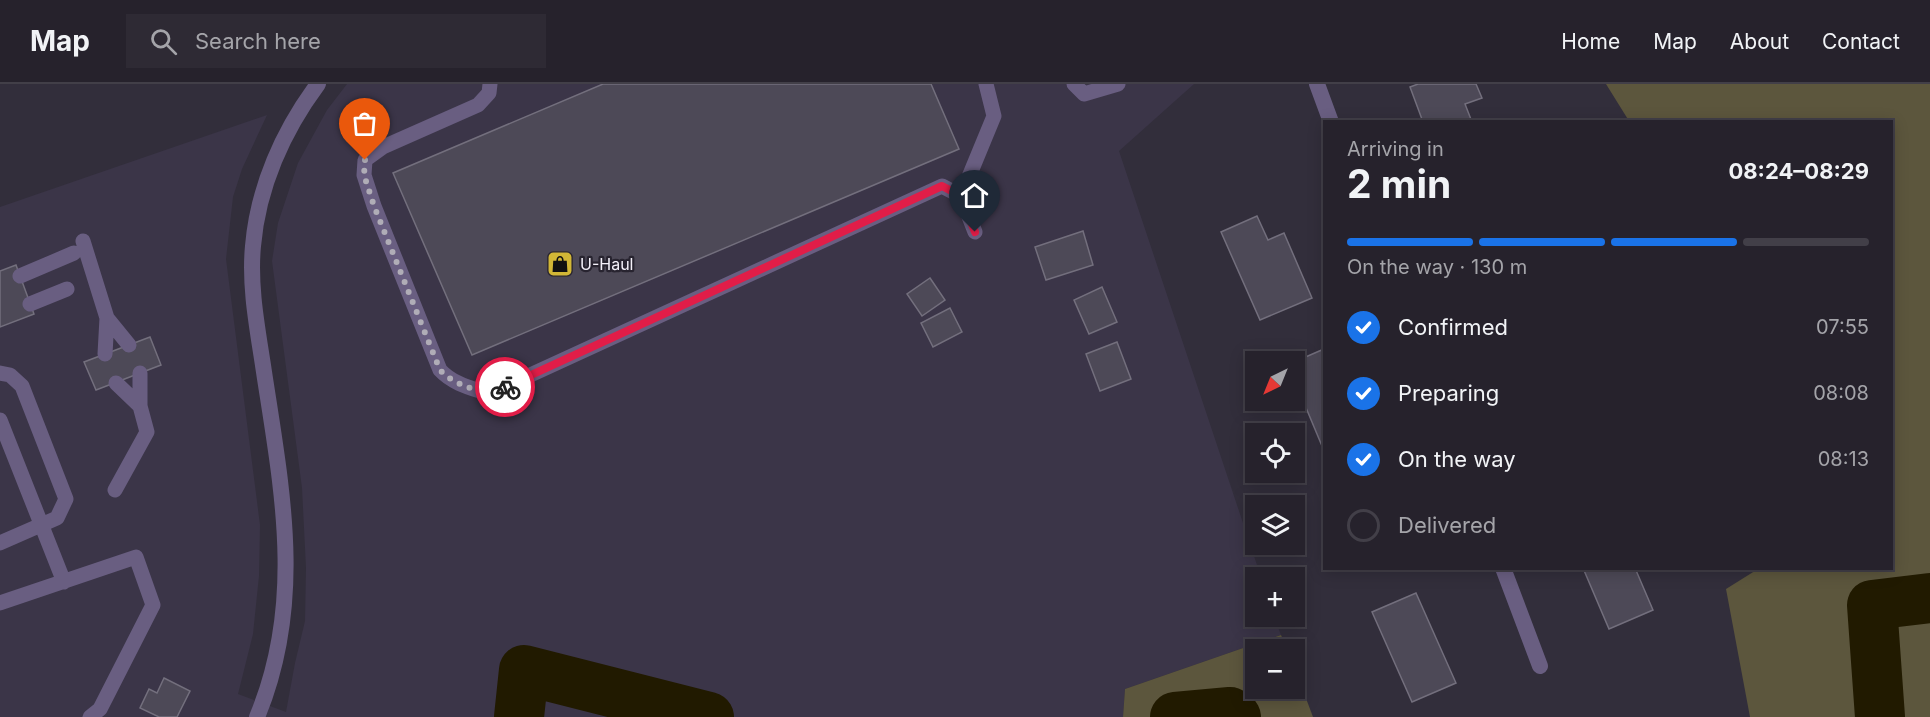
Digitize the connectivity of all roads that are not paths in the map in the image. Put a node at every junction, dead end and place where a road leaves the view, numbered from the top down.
1 (318, 84) edge
2 (490, 84) edge
3 (986, 84) edge
4 (1074, 84) edge
5 (1118, 84) edge
6 (1317, 84) edge
7 (1330, 120) edge
8 (961, 196) junction
9 (975, 232) dead end
10 (20, 276) dead end
11 (68, 289) dead end
12 (30, 304) dead end
13 (108, 318) junction
14 (129, 345) dead end
15 (105, 354) dead end
16 (0, 373) edge
17 (140, 373) dead end
18 (116, 383) dead end
19 (140, 406) junction
20 (0, 420) edge
21 (115, 489) dead end
22 (42, 526) junction
23 (0, 543) edge
24 (1504, 570) edge
25 (64, 582) junction
26 (0, 603) edge
27 (1540, 666) dead end
28 (90, 717) edge
29 (257, 717) edge

1 - 29 street
2 - 8 lane
3 - 8 lane
4 - 5 lane
6 - 7 street
8 - 9 lane
10 - 13 lane
11 - 12 lane
13 - 14 lane
13 - 15 lane
16 - 22 lane
17 - 19 lane
18 - 19 lane
19 - 21 lane
20 - 22 lane
22 - 23 lane
22 - 25 lane
24 - 27 street
25 - 26 lane
25 - 28 lane

